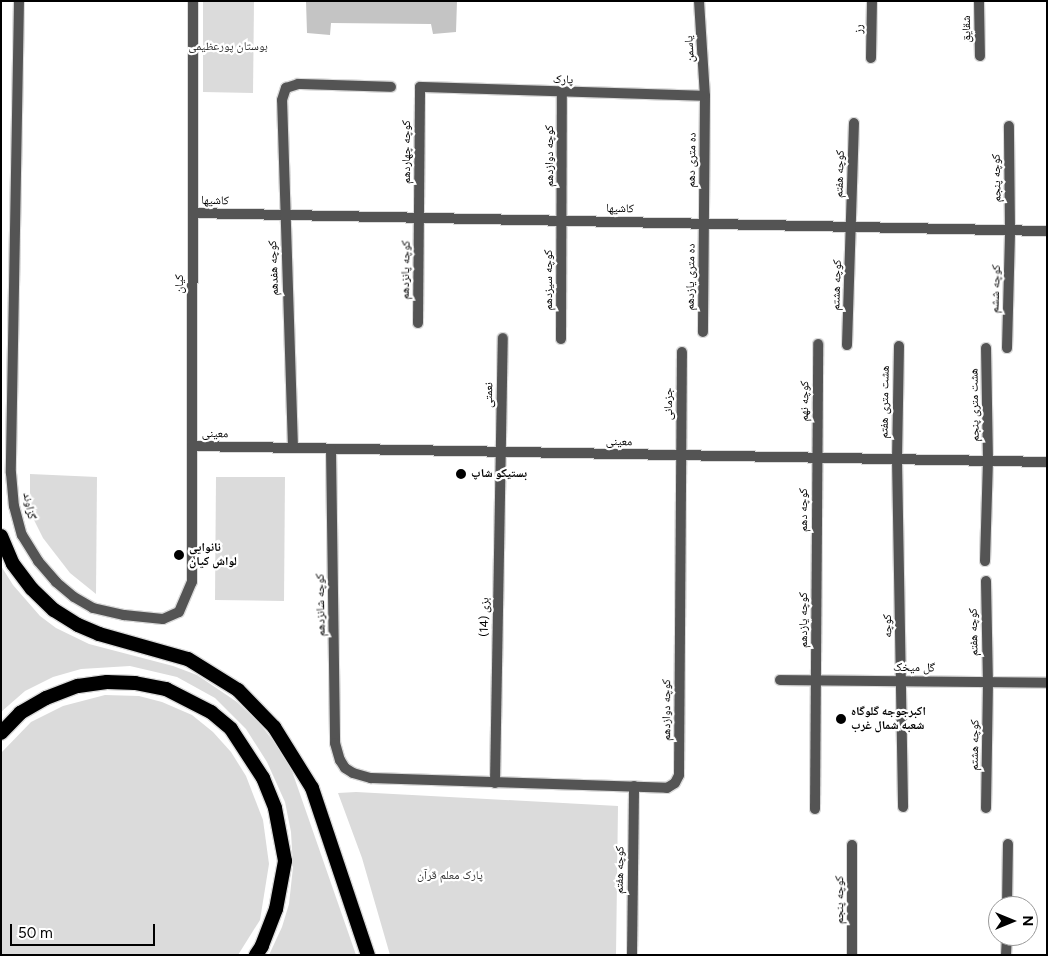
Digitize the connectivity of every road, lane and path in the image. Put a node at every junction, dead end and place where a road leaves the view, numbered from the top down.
1 (20, 1) edge
2 (194, 1) edge
3 (699, 1) edge
4 (872, 1) edge
5 (979, 1) edge
6 (980, 56) dead end
7 (871, 58) dead end
8 (391, 87) dead end
9 (420, 87) joint
10 (562, 92) junction
11 (705, 96) junction
12 (854, 123) dead end
13 (1009, 126) dead end
14 (193, 213) junction
15 (284, 215) junction
16 (419, 218) junction
17 (562, 221) junction
18 (704, 224) junction
19 (851, 227) junction
20 (1010, 230) junction
21 (1047, 231) edge
22 (418, 323) dead end
23 (703, 332) dead end
24 (503, 338) dead end
25 (561, 339) dead end
26 (818, 344) dead end
27 (847, 345) dead end
28 (899, 346) dead end
29 (986, 348) dead end
30 (1007, 348) dead end
31 (682, 352) dead end
32 (192, 446) junction
33 (292, 448) junction
34 (331, 449) junction
35 (501, 452) junction
36 (682, 456) junction
37 (816, 458) junction
38 (897, 459) junction
39 (988, 461) junction
40 (1047, 462) edge
41 (1, 536) edge
42 (985, 561) dead end
43 (816, 562) joint
44 (192, 566) joint
45 (986, 581) dead end
46 (817, 679) junction
47 (780, 680) dead end
48 (901, 680) junction
49 (988, 682) junction
50 (1047, 683) edge
51 (1, 733) edge
52 (340, 760) joint
53 (495, 783) junction
54 (634, 786) junction
55 (903, 807) dead end
56 (986, 808) dead end
57 (816, 809) dead end
58 (852, 844) dead end
59 (1008, 844) dead end
60 (1007, 896) edge
61 (256, 955) edge
62 (368, 955) edge
63 (632, 955) edge
64 (852, 955) edge

1 - 44 street, گزاوند
2 - 14 street, کیان
3 - 11 street, یاسمن
4 - 7 street, رز
5 - 6 street, شقایق
8 - 15 street, کوچه هفدهم
9 - 10 street, پارک
9 - 16 street, کوچه چهاردهم
10 - 11 street, پارک
10 - 17 street, کوچه دوازدهم
11 - 18 street, ده متری دهم
12 - 19 street, کوچه هفتم
13 - 20 street, کوچه پنجم
14 - 15 street, کاشیها
14 - 32 street, کیان
15 - 16 street, کاشیها
15 - 33 street, کوچه هفدهم
16 - 17 street, کاشیها
16 - 22 street, کوچه پانزدهم
17 - 18 street, کاشیها
17 - 25 street, کوچه سیزدهم
18 - 19 street, کاشیها
18 - 23 street, ده متری یازدهم
19 - 20 street, کاشیها
19 - 27 street, کوچه هشتم
20 - 21 street, کاشیها
20 - 30 street, کوچه ششم
24 - 35 street, نعمتی
26 - 37 street, کوچه نهم
28 - 38 street, هشت متری هفتم
29 - 39 street, هشت متری پنجم
31 - 36 street, جزمانی
32 - 33 street, معینی
32 - 44 street, کیان
33 - 34 street, معینی
34 - 35 street, معینی
34 - 52 street, کوچه شانزدهم
35 - 36 street, معینی
35 - 53 street, بزی (14)
36 - 37 street, معینی
36 - 54 street, کوچه دوازدهم
37 - 38 street, معینی
37 - 43 street, کوچه دهم
38 - 39 street, معینی
38 - 48 street, کوچه
39 - 40 street, معینی
39 - 42 street
41 - 62 highway
43 - 46 street, کوچه یازدهم
45 - 49 street, کوچه هفتم
46 - 47 street, گل میخک
46 - 48 street, گل میخک
46 - 57 street
48 - 49 street, گل میخک
48 - 55 street, کوچه
49 - 50 street, گل میخک
49 - 56 street, کوچه هشتم
51 - 61 highway
52 - 53 street, کوچه دوازدهم
53 - 54 street, کوچه دوازدهم
54 - 63 street, کوچه هفتم
58 - 64 street, کوچه پنجم
59 - 60 street

